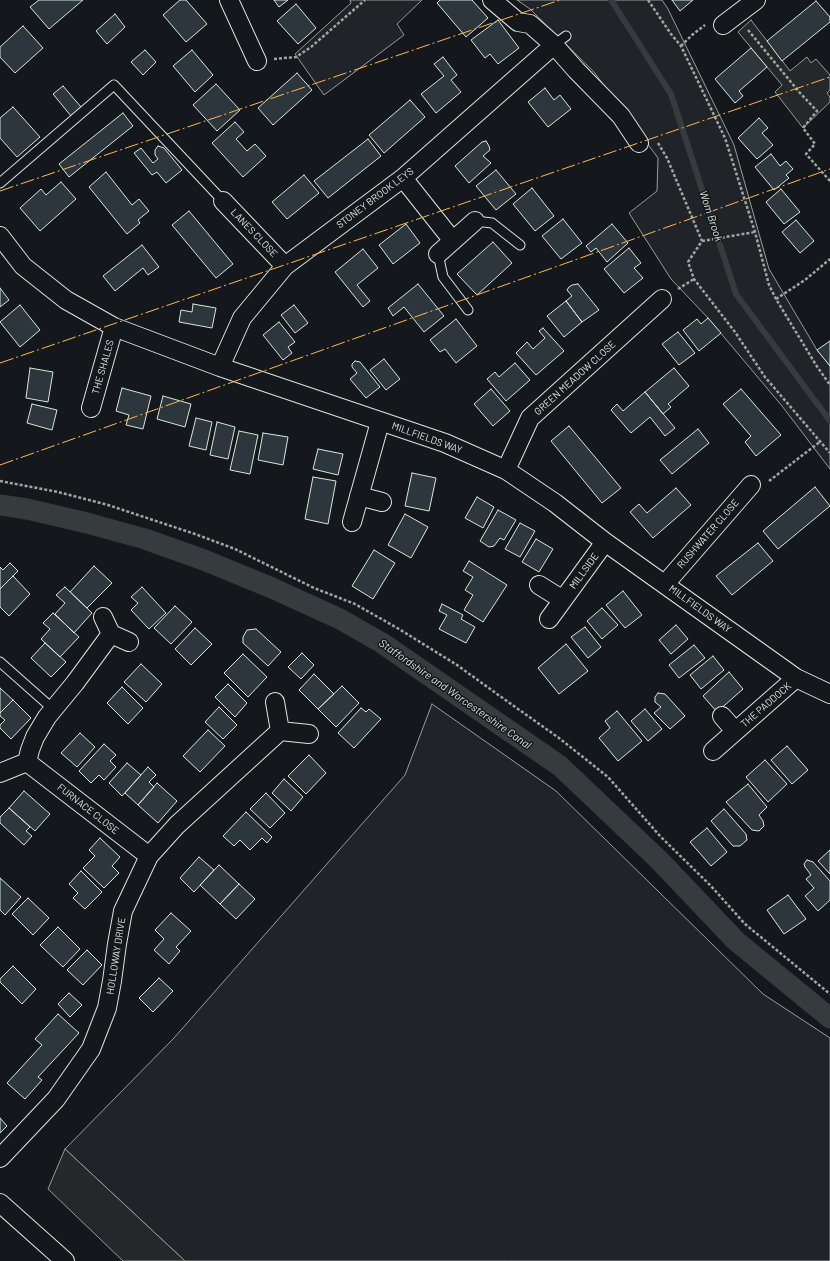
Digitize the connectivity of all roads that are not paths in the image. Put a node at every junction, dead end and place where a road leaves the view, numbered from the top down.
1 (229, 0) edge
2 (492, 0) edge
3 (560, 40) junction
4 (257, 61) road end
5 (647, 141) road end
6 (403, 178) junction
7 (0, 183) edge
8 (223, 201) joint
9 (475, 221) joint
10 (0, 236) edge
11 (454, 241) junction
12 (520, 246) dead end
13 (438, 254) joint
14 (285, 266) junction
15 (662, 299) dead end
16 (468, 310) dead end
17 (114, 327) junction
18 (220, 367) junction
19 (91, 408) dead end
20 (380, 422) junction
21 (506, 470) junction
22 (751, 485) road end
23 (359, 496) junction
24 (382, 502) dead end
25 (352, 522) dead end
26 (605, 542) junction
27 (665, 584) junction
28 (539, 585) dead end
29 (563, 600) junction
30 (103, 617) dead end
31 (549, 619) dead end
32 (111, 634) junction
33 (129, 642) dead end
34 (0, 662) edge
35 (796, 678) junction
36 (830, 694) edge
37 (275, 702) dead end
38 (53, 709) junction
39 (722, 716) dead end
40 (280, 731) junction
41 (735, 731) junction
42 (309, 734) dead end
43 (713, 751) dead end
44 (27, 762) junction
45 (0, 773) edge
46 (149, 856) junction
47 (0, 1158) edge
48 (0, 1204) edge
49 (65, 1261) edge

1 - 4 street
2 - 3 street
3 - 5 street
3 - 6 street, STONEY BROOK LEYS
6 - 11 street
6 - 14 street, STONEY BROOK LEYS
7 - 8 lane
8 - 14 street, LANES CLOSE
9 - 11 street
9 - 12 lane
10 - 17 street, MILLFIELDS WAY
11 - 13 street
13 - 16 lane
14 - 18 street, STONEY BROOK LEYS
15 - 21 street, GREEN MEADOW CLOSE
17 - 18 street, MILLFIELDS WAY
17 - 19 street, THE SHALES
18 - 20 street, MILLFIELDS WAY
20 - 21 street, MILLFIELDS WAY
20 - 23 street
21 - 26 street, MILLFIELDS WAY
22 - 27 street, RUSHWATER CLOSE
23 - 24 street
23 - 25 street
26 - 27 street, MILLFIELDS WAY
26 - 29 street, MILLSIDE
27 - 35 street, MILLFIELDS WAY
28 - 29 street, MILLSIDE
29 - 31 street, MILLSIDE
30 - 32 street
32 - 33 street
32 - 38 street
34 - 38 lane
35 - 36 street, MILLFIELDS WAY
35 - 41 street, THE PADDOCK
37 - 40 street
38 - 44 street
39 - 41 street, THE PADDOCK
40 - 42 street
40 - 46 street, HOLLOWAY DRIVE
41 - 43 street, THE PADDOCK
44 - 45 street
44 - 46 street, FURNACE CLOSE
46 - 47 street, HOLLOWAY DRIVE
48 - 49 street

